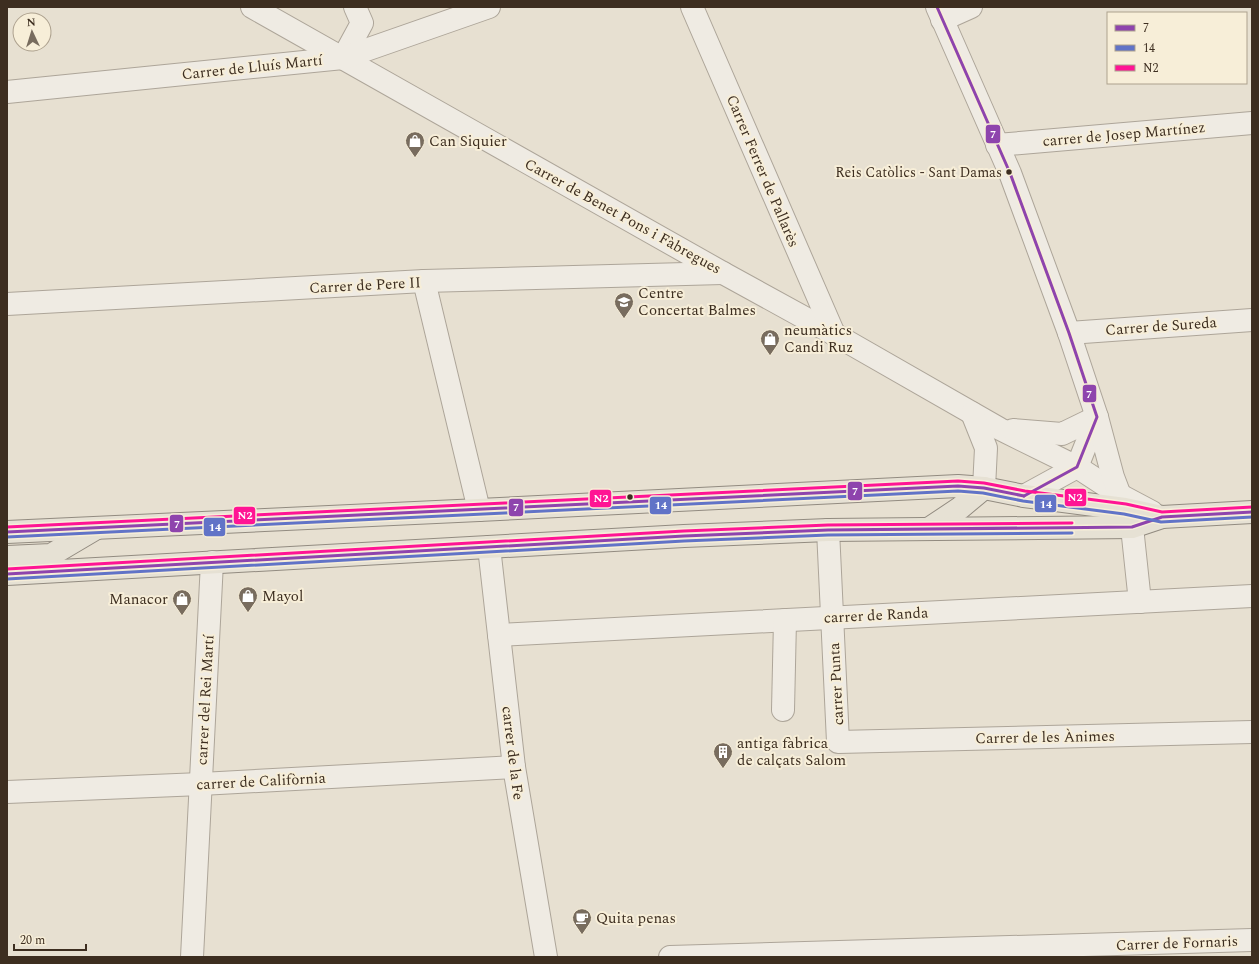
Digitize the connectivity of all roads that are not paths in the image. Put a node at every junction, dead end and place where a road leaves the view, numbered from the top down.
1 (252, 7) edge
2 (355, 7) edge
3 (489, 7) edge
4 (692, 7) edge
5 (971, 7) edge
6 (939, 13) edge
7 (343, 58) junction
8 (7, 92) edge
9 (1252, 123) edge
10 (997, 145) junction
11 (723, 273) junction
12 (424, 282) junction
13 (7, 304) edge
14 (1252, 320) edge
15 (1070, 333) junction
16 (834, 334) junction
17 (972, 413) junction
18 (1097, 417) junction
19 (1000, 429) junction
20 (1077, 467) junction
21 (958, 486) junction
22 (984, 488) junction
23 (1024, 496) junction
24 (960, 508) junction
25 (479, 510) junction
26 (1126, 510) junction
27 (1252, 512) edge
28 (98, 528) junction
29 (930, 528) junction
30 (828, 530) junction
31 (7, 532) edge
32 (489, 547) junction
33 (7, 557) edge
34 (212, 562) junction
35 (7, 574) edge
36 (1252, 596) edge
37 (1140, 602) junction
38 (832, 618) junction
39 (785, 620) junction
40 (499, 635) junction
41 (783, 710) dead end
42 (1252, 732) edge
43 (838, 742) joint
44 (514, 767) junction
45 (201, 784) junction
46 (7, 792) edge
47 (1252, 940) edge
48 (1145, 950) edge
49 (704, 956) edge
50 (192, 957) edge
51 (546, 957) edge
52 (670, 957) edge

1 - 7 street, Carrer de Benet Pons i Fàbregues
2 - 7 street
3 - 7 street, Carrer de Lluís Martí
4 - 16 street, Carrer Ferrer de Pallarès
5 - 6 street
6 - 10 street
7 - 8 street, Carrer de Lluís Martí
7 - 11 street, Carrer de Benet Pons i Fàbregues
9 - 10 street, carrer de Josep Martínez
10 - 15 street
11 - 12 street, Carrer de Pere II
11 - 16 street, Carrer de Benet Pons i Fàbregues
12 - 13 street, Carrer de Pere II
12 - 25 street
14 - 15 street, Carrer de Sureda
15 - 18 street
16 - 17 street, Carrer de Benet Pons i Fàbregues
17 - 19 street, Carrer de Benet Pons i Fàbregues
17 - 22 street
18 - 19 street
18 - 20 street
18 - 26 street
19 - 20 street, Carrer de Benet Pons i Fàbregues
20 - 23 street
20 - 26 street, Carrer de Benet Pons i Fàbregues
21 - 22 main road
21 - 24 main road
21 - 25 main road
22 - 23 main road
22 - 24 main road
23 - 26 main road
24 - 29 main road
25 - 28 main road
26 - 27 main road
26 - 29 main road
26 - 37 street
28 - 31 main road
28 - 33 main road
29 - 30 main road
30 - 32 main road
30 - 38 street, carrer Punta
32 - 34 main road
32 - 40 street, carrer de la Fe
34 - 35 main road
34 - 45 street, carrer del Rei Martí
36 - 37 street, carrer de Randa
37 - 38 street, carrer de Randa
38 - 39 street, carrer de Randa
38 - 43 street, carrer Punta
39 - 40 street, carrer de Randa
39 - 41 street
40 - 44 street, carrer de la Fe
42 - 43 street, Carrer de les Ànimes
44 - 45 street, carrer de Califòrnia
44 - 51 street, carrer de la Fe
45 - 46 street, carrer de Califòrnia
45 - 50 street, carrer del Rei Martí
47 - 48 street, Carrer de Fornaris
48 - 49 street, Carrer de Fornaris
49 - 52 street, Carrer de Fornaris

